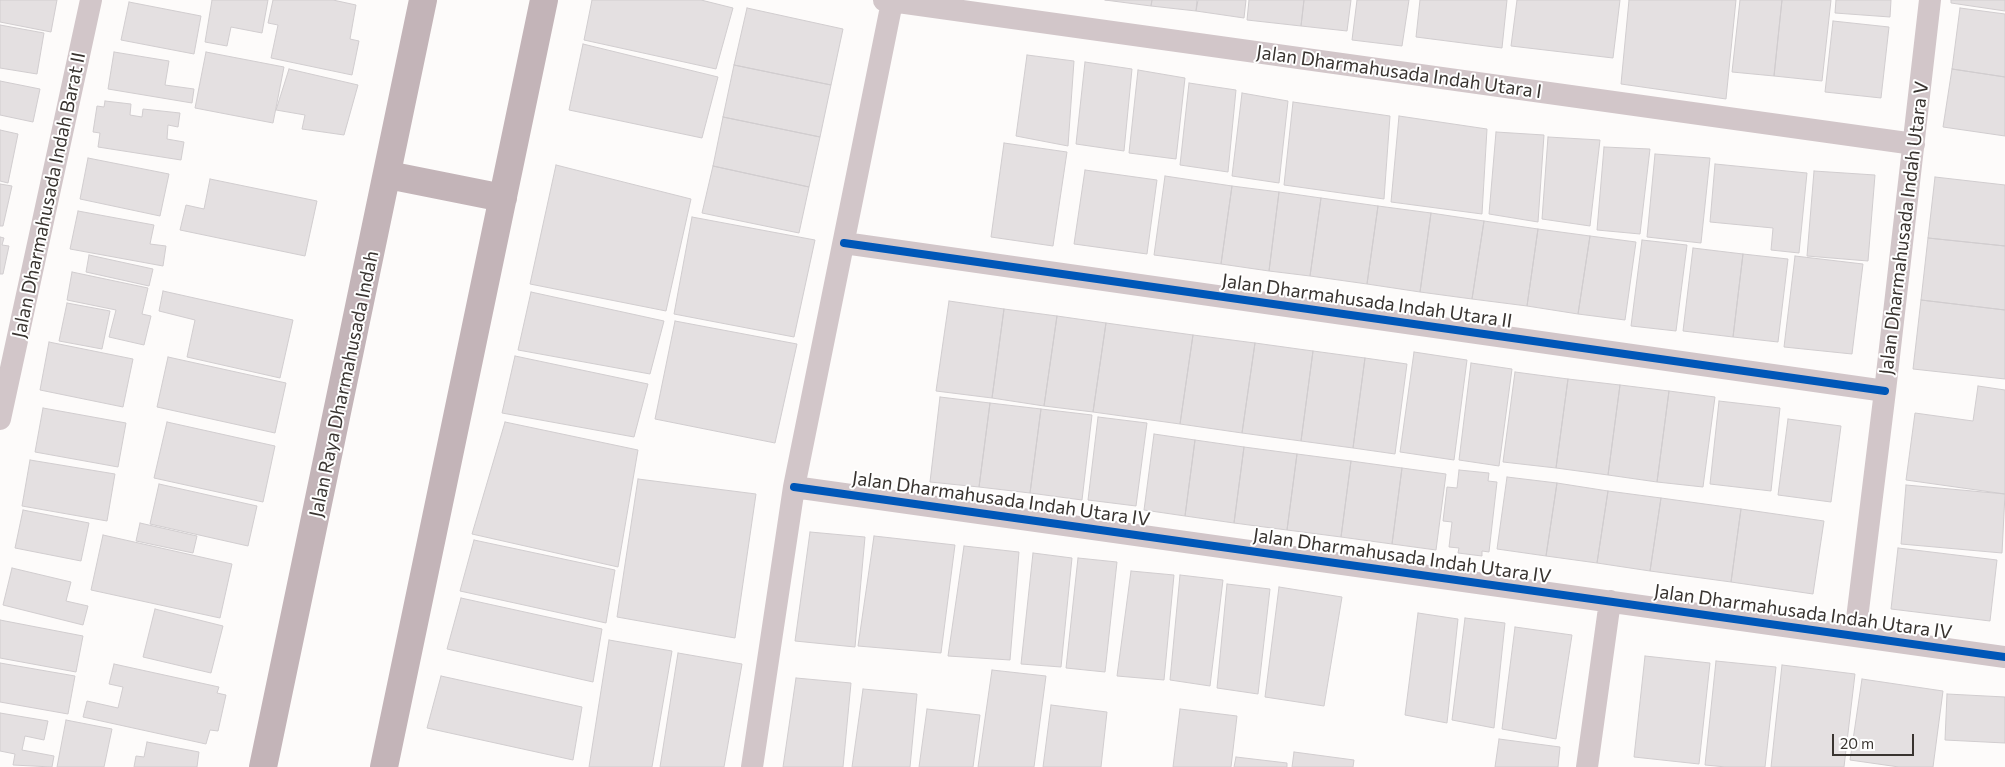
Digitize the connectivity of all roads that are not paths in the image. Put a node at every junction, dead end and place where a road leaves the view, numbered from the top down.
1 (91, 0) edge
2 (423, 0) edge
3 (544, 0) edge
4 (1930, 0) edge
5 (888, 1) edge
6 (1914, 144) junction
7 (388, 174) junction
8 (503, 198) junction
9 (844, 243) junction
10 (1885, 391) junction
11 (0, 419) edge
12 (794, 487) junction
13 (1610, 601) junction
14 (1855, 635) junction
15 (2005, 657) edge
16 (263, 767) edge
17 (384, 767) edge
18 (752, 767) edge
19 (1587, 767) edge

1 - 11 street, Jalan Dharmahusada Indah Barat II
2 - 7 main road, Jalan Raya Dharmahusada Indah
3 - 8 main road
4 - 6 street, Jalan Dharmahusada Indah Utara V
5 - 6 street, Jalan Dharmahusada Indah Utara I
5 - 9 street
6 - 10 street, Jalan Dharmahusada Indah Utara V
7 - 8 main road
7 - 16 main road, Jalan Raya Dharmahusada Indah
8 - 17 main road
9 - 10 street, Jalan Dharmahusada Indah Utara II
9 - 12 street
10 - 14 street, Jalan Dharmahusada Indah Utara V
12 - 13 street, Jalan Dharmahusada Indah Utara IV
12 - 18 street
13 - 14 street, Jalan Dharmahusada Indah Utara IV
13 - 19 street
14 - 15 street, Jalan Dharmahusada Indah Utara IV

